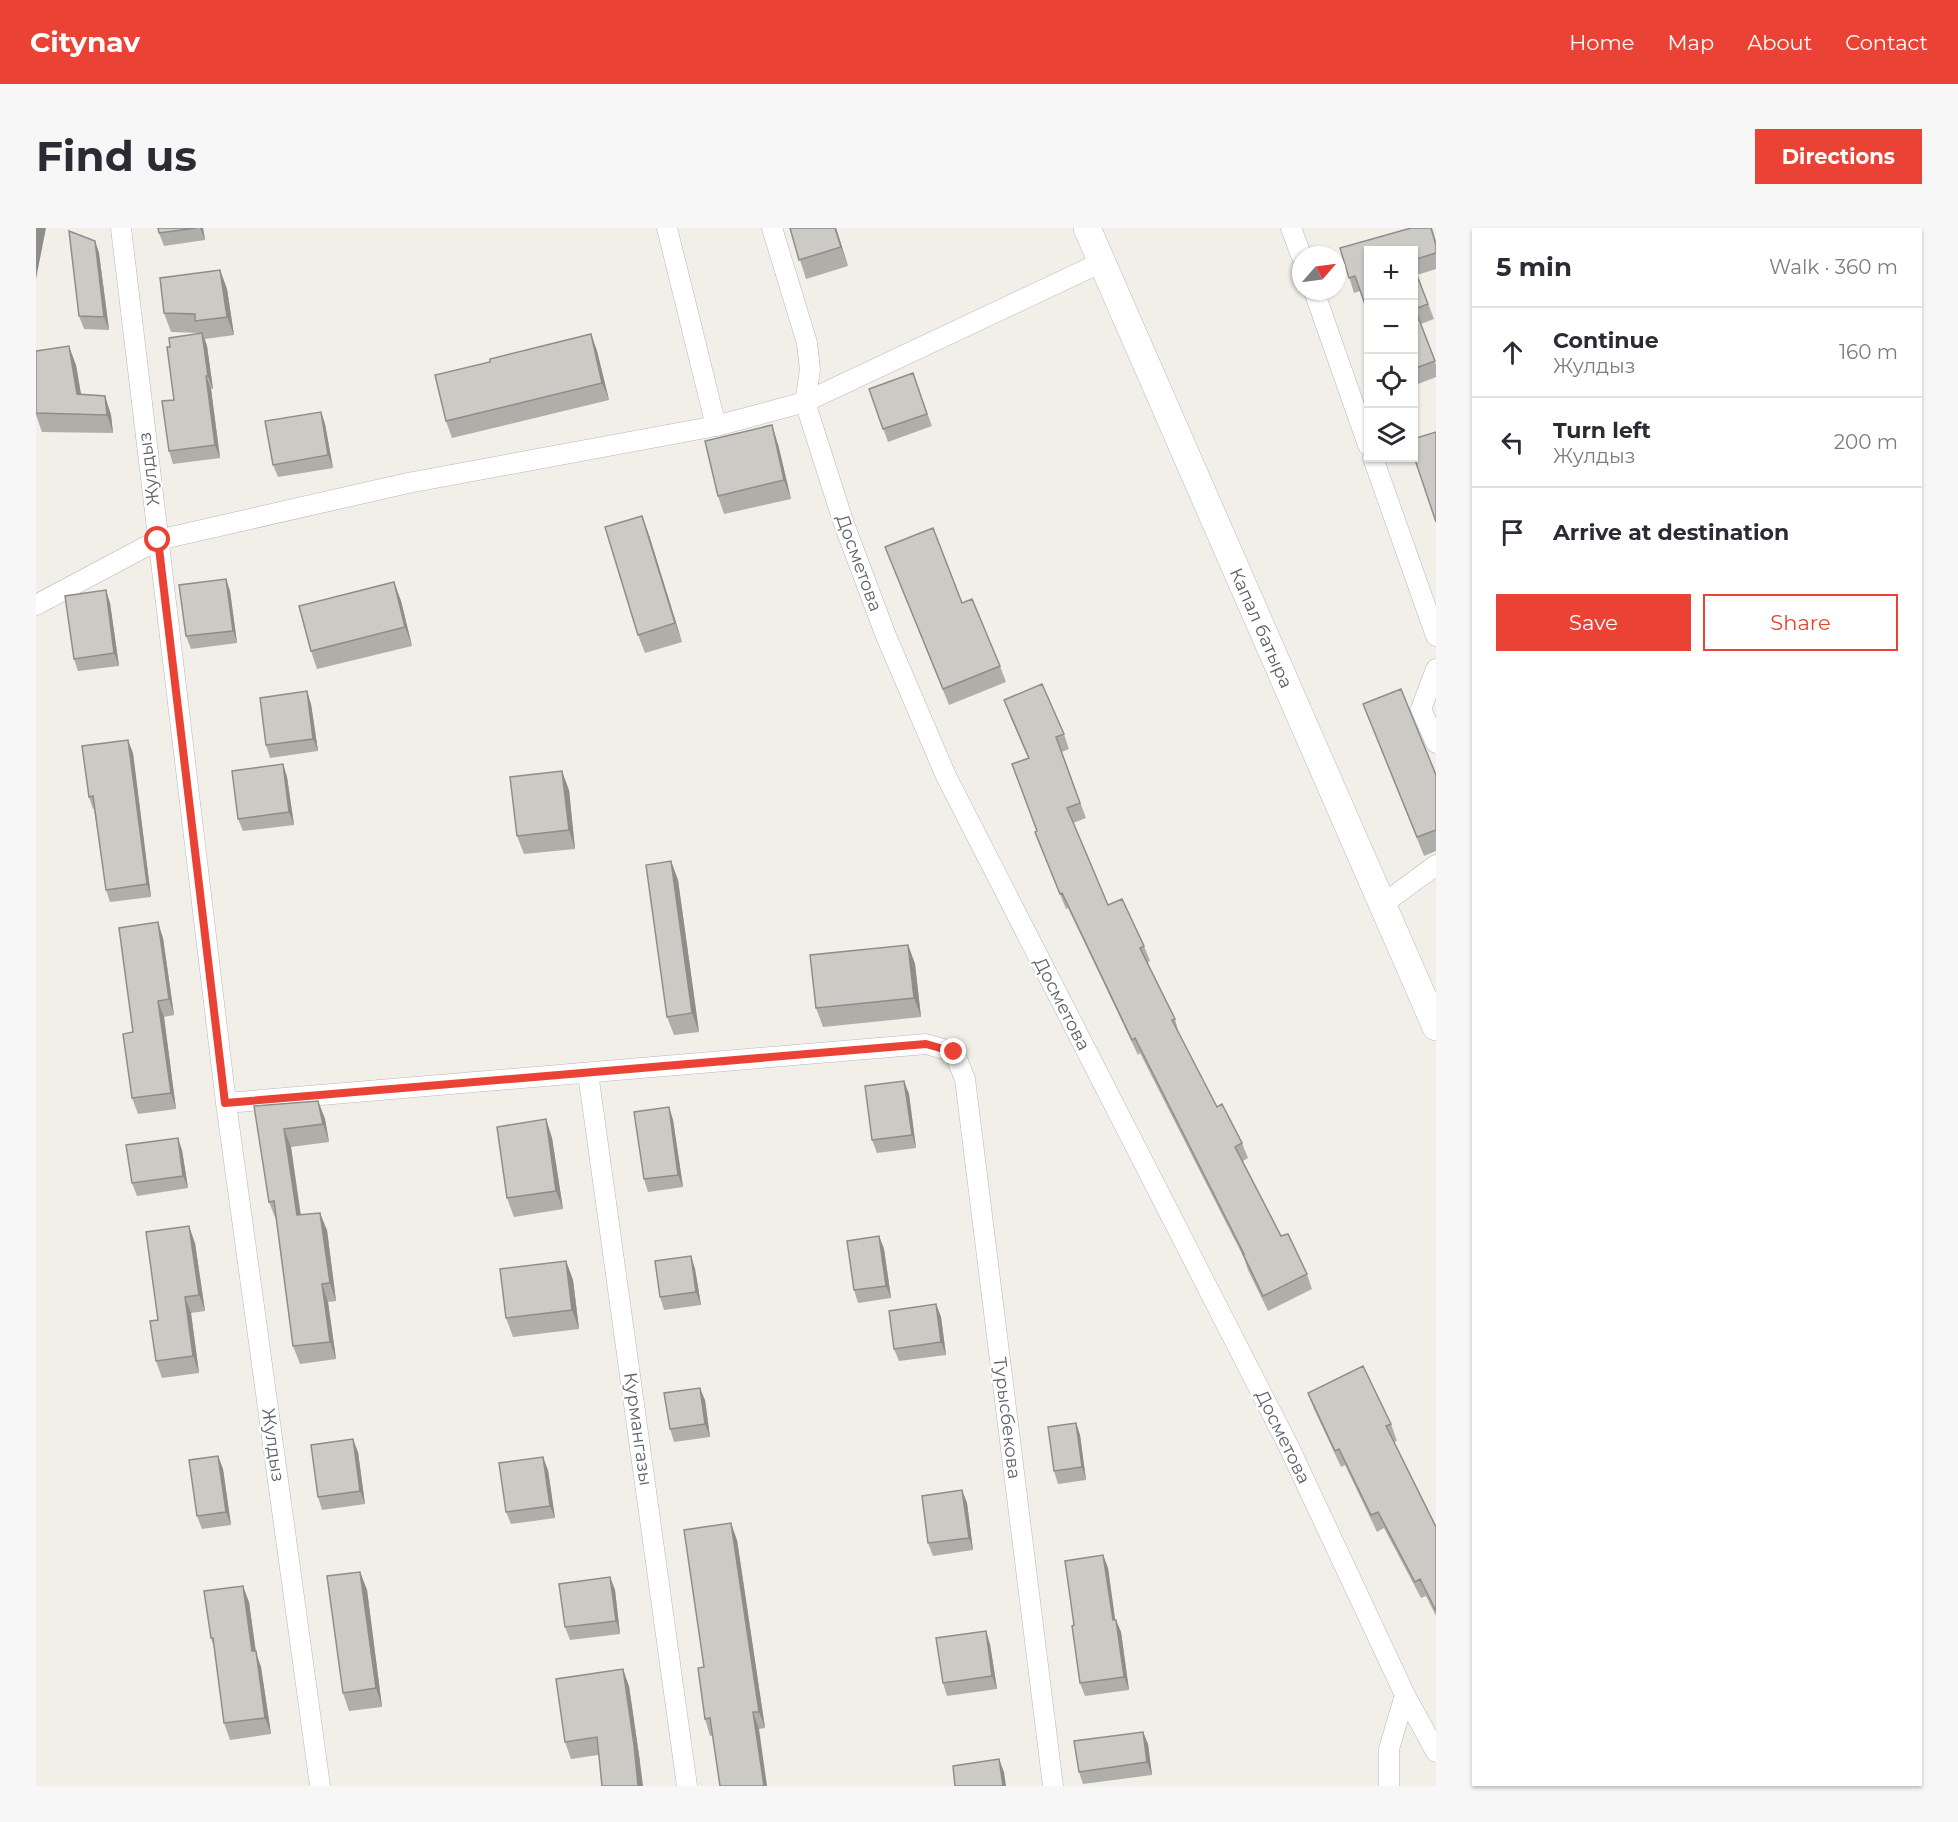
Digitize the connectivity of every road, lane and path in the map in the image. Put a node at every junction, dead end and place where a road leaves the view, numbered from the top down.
1 (121, 228) edge
2 (667, 228) edge
3 (772, 228) edge
4 (1087, 228) edge
5 (1292, 228) edge
6 (1298, 246) edge
7 (1101, 263) junction
8 (1317, 300) edge
9 (805, 402) junction
10 (716, 426) junction
11 (1364, 434) edge
12 (1374, 462) edge
13 (158, 540) junction
14 (36, 605) edge
15 (1436, 636) edge
16 (1436, 669) edge
17 (1436, 743) edge
18 (1436, 865) edge
19 (1383, 904) junction
20 (1436, 1027) edge
21 (588, 1073) junction
22 (225, 1103) junction
23 (1405, 1695) junction
24 (1436, 1752) edge
25 (320, 1786) edge
26 (687, 1786) edge
27 (1053, 1786) edge
28 (1389, 1786) edge

1 - 13 street, Жулдыз
2 - 10 street
3 - 9 street, Досметова
4 - 7 main road, Капал батыра
5 - 6 street
7 - 9 street
7 - 19 main road, Капал батыра
8 - 11 street
9 - 10 street
9 - 23 street, Досметова
10 - 13 street
12 - 15 street
13 - 14 street
13 - 22 street, Жулдыз
16 - 17 street
18 - 19 street
19 - 20 main road, Капал батыра
21 - 22 street
21 - 26 street, Курмангазы
21 - 27 street, Турысбекова
22 - 25 street, Жулдыз
23 - 24 street, Досметова
23 - 28 street

